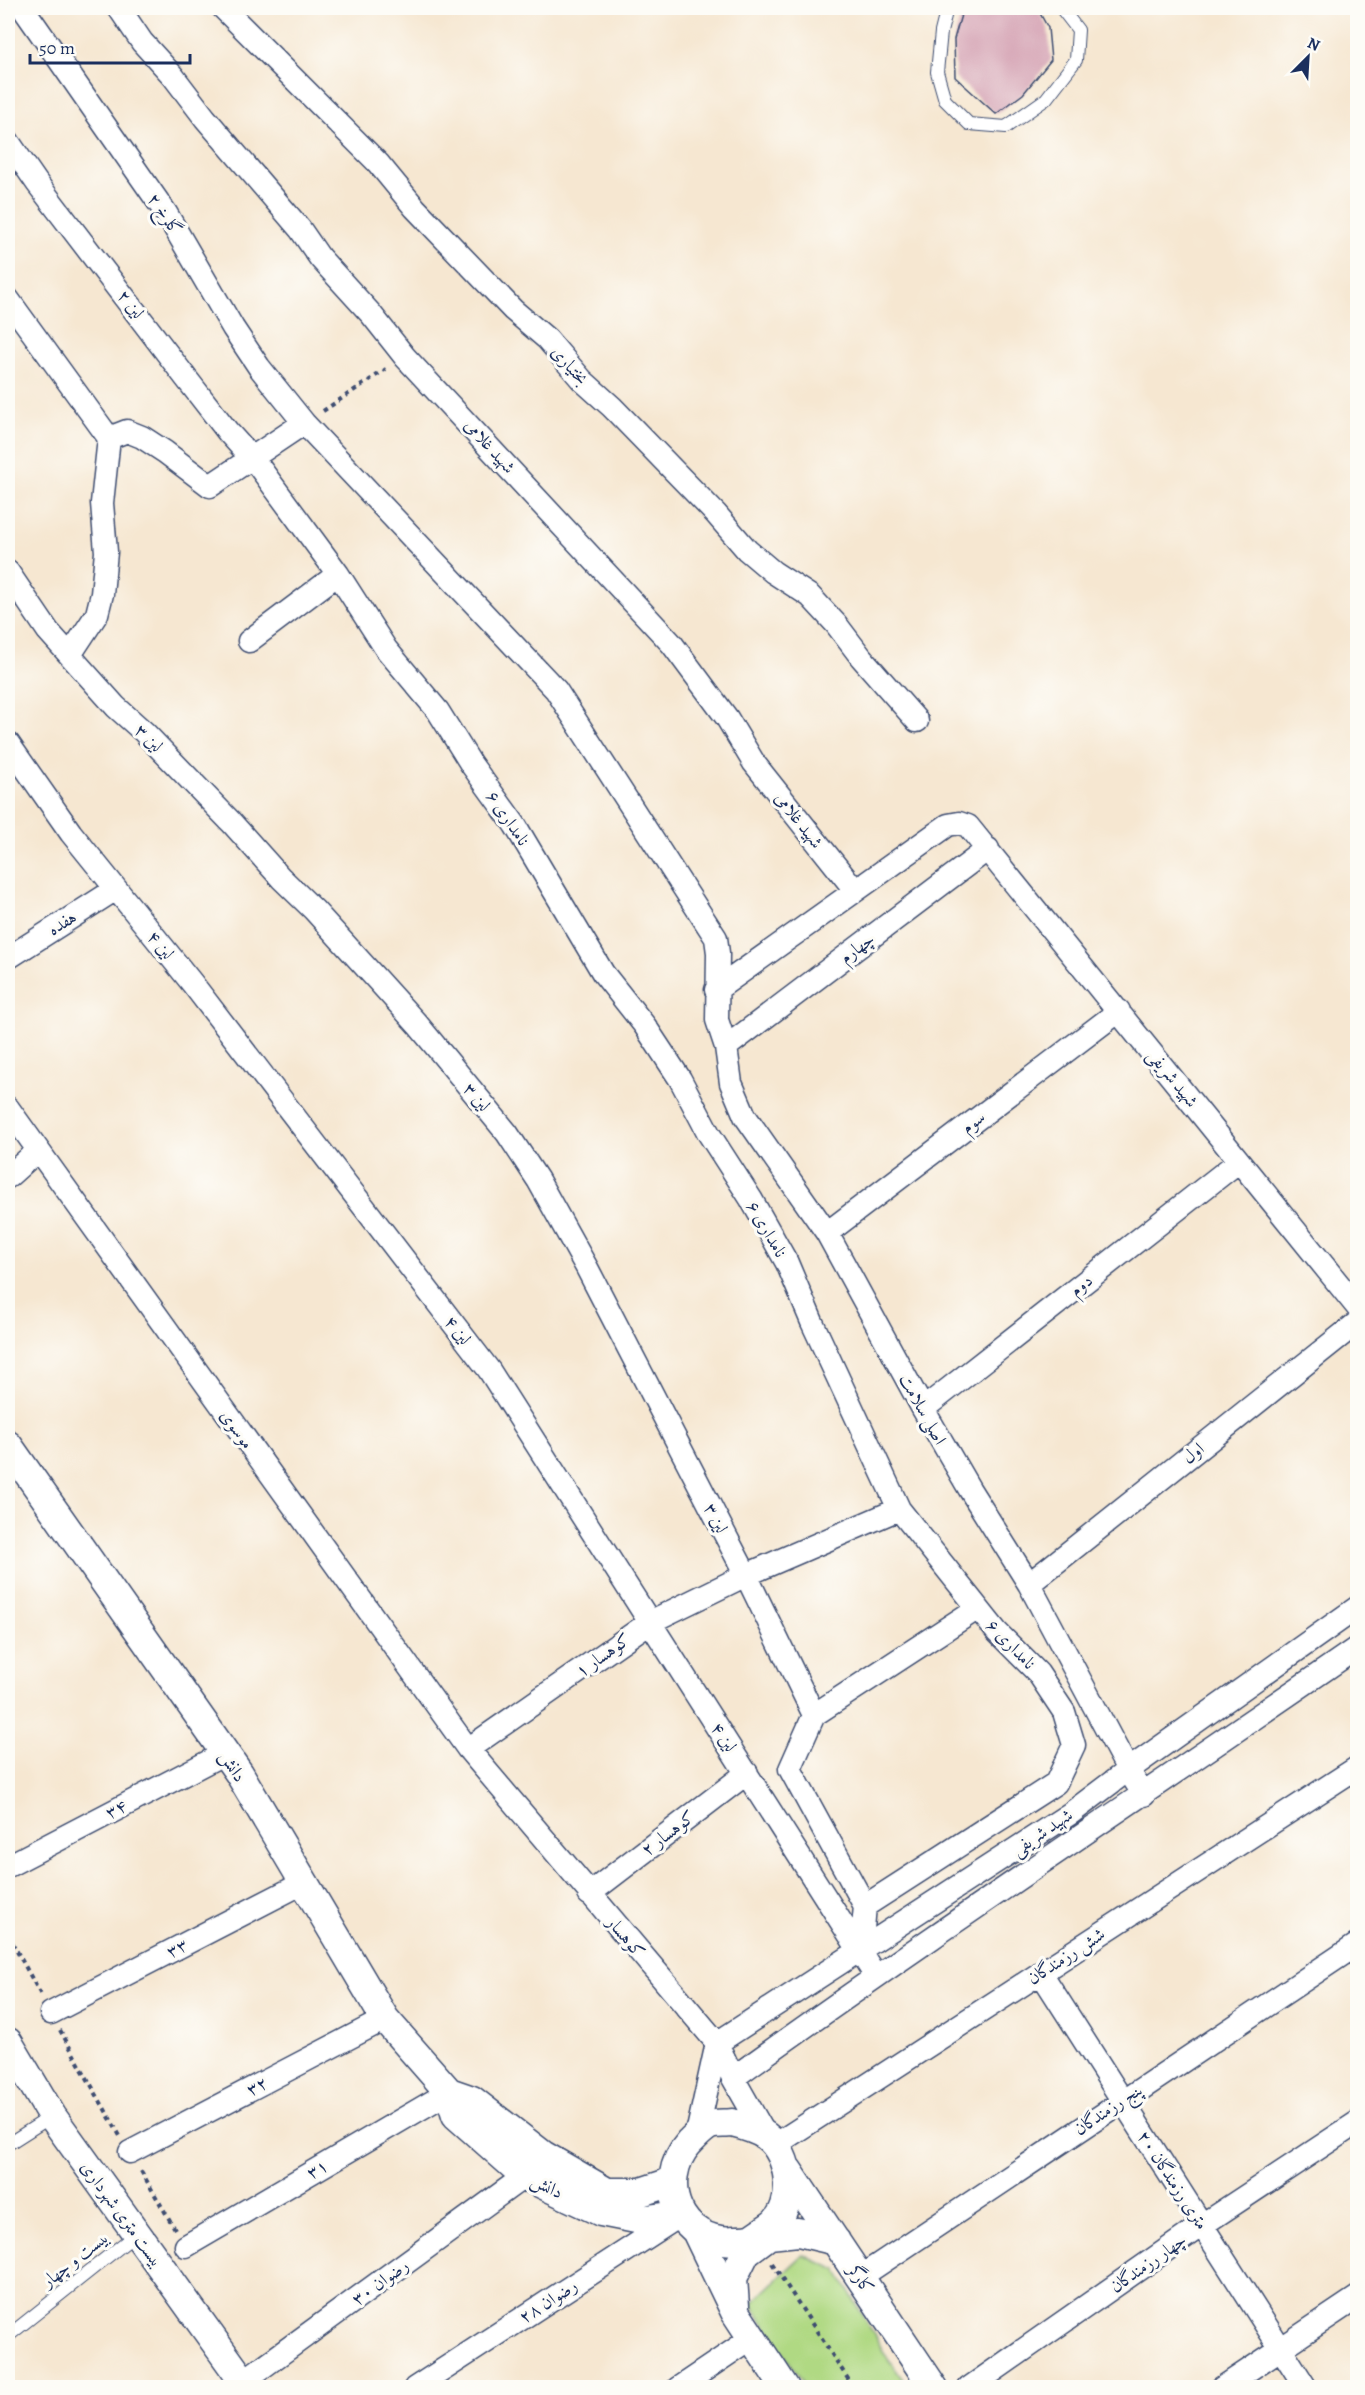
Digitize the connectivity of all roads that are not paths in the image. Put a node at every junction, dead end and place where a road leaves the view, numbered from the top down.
1 (23, 8) edge
2 (118, 8) edge
3 (223, 8) edge
4 (947, 8) edge
5 (1061, 8) edge
6 (8, 141) edge
7 (8, 299) edge
8 (304, 423) junction
9 (109, 438) junction
10 (254, 461) junction
11 (8, 572) edge
12 (338, 574) junction
13 (249, 640) dead end
14 (70, 655) junction
15 (917, 721) dead end
16 (8, 743) edge
17 (988, 849) junction
18 (116, 889) junction
19 (855, 890) junction
20 (8, 958) edge
21 (716, 990) junction
22 (1119, 1011) junction
23 (726, 1047) junction
24 (8, 1108) edge
25 (37, 1151) junction
26 (1239, 1161) junction
27 (8, 1177) edge
28 (826, 1233) junction
29 (1358, 1308) edge
30 (1358, 1322) edge
31 (923, 1409) junction
32 (8, 1445) edge
33 (899, 1509) junction
34 (746, 1575) junction
35 (1029, 1584) junction
36 (1358, 1607) edge
37 (978, 1608) junction
38 (650, 1622) junction
39 (1358, 1647) edge
40 (814, 1715) junction
41 (468, 1749) junction
42 (225, 1753) junction
43 (1358, 1767) edge
44 (1128, 1770) junction
45 (747, 1773) junction
46 (1144, 1795) junction
47 (8, 1866) edge
48 (303, 1882) junction
49 (589, 1894) junction
50 (865, 1906) junction
51 (1358, 1944) edge
52 (861, 1951) junction
53 (1041, 1972) junction
54 (875, 1975) junction
55 (51, 2013) road end
56 (385, 2019) junction
57 (8, 2042) edge
58 (717, 2043) junction
59 (733, 2078) junction
60 (449, 2092) junction
61 (1122, 2100) junction
62 (52, 2116) junction
63 (1358, 2122) edge
64 (697, 2134) junction
65 (771, 2140) junction
66 (8, 2144) edge
67 (130, 2152) road end
68 (788, 2170) junction
69 (525, 2176) junction
70 (671, 2182) junction
71 (688, 2223) junction
72 (1202, 2225) junction
73 (136, 2234) junction
74 (836, 2241) junction
75 (186, 2246) road end
76 (860, 2277) junction
77 (1358, 2297) edge
78 (735, 2312) junction
79 (8, 2336) edge
80 (752, 2338) junction
81 (1281, 2348) junction
82 (239, 2384) edge
83 (415, 2388) edge
84 (678, 2388) edge
85 (785, 2388) edge
86 (934, 2388) edge
87 (969, 2388) edge
88 (1222, 2388) edge
89 (1306, 2388) edge

1 - 8 street, گلرخ ۲
2 - 19 street, شهید غلامی
3 - 15 street, بختیاری
4 - 5 lane
6 - 10 street, لین ۲
7 - 9 street
8 - 10 street
8 - 21 street, گلرخ ۲
9 - 10 street
9 - 14 street
10 - 12 street, نامداری ۶
11 - 14 street, لین ۳
12 - 13 street
12 - 33 street, نامداری ۶
14 - 34 street, لین ۳
16 - 18 street, لین ۴
17 - 19 street, شهید شریفی
17 - 22 street, شهید شریفی
17 - 23 street, چهارم
18 - 20 street, هفده
18 - 38 street, لین ۴
19 - 21 street, شهید شریفی
21 - 23 street, اصلی سلامت
22 - 26 street, شهید شریفی
22 - 28 street, سوم
23 - 28 street, اصلی سلامت
24 - 25 street, موسوی
25 - 27 street
25 - 41 street, موسوی
26 - 29 street, شهید شریفی
26 - 31 street, دوم
28 - 31 street, اصلی سلامت
30 - 35 street, اول
31 - 35 street, اصلی سلامت
32 - 42 street, دانش
33 - 34 street, کوهسار ۱
33 - 37 street, نامداری ۶
34 - 38 street, کوهسار ۱
34 - 40 street, لین ۳
35 - 44 street, اصلی سلامت
36 - 44 street, شهید شریفی
37 - 40 street
37 - 50 street, نامداری ۶
38 - 41 street, کوهسار ۱
38 - 45 street, لین ۴
39 - 46 street, شهید شریفی
40 - 50 street
41 - 49 street, کوهسار
42 - 47 street, ۳۴
42 - 48 street, دانش
43 - 53 street, شش رزمندگان
44 - 46 street, اصلی سلامت
44 - 52 street, شهید شریفی
45 - 49 street, کوهسار ۲
45 - 52 street, لین ۴
46 - 54 street, شهید شریفی
48 - 55 street, ۳۳
48 - 56 street, دانش
49 - 58 street, کوهسار
50 - 52 street
51 - 61 street, پنج رزمندگان
52 - 54 street, لین ۴
52 - 58 street, شهید شریفی
53 - 61 street, ۲۰ متری رزمندگان
53 - 65 street, شش رزمندگان
54 - 59 street, شهید شریفی
56 - 60 street, دانش
56 - 67 street, ۳۲
57 - 62 street, بیست متری شهرداری
58 - 59 street, کوهسار
58 - 64 street
59 - 65 street, کوهسار
60 - 69 street, دانش
60 - 70 street, دانش
60 - 75 street, ۳۱
61 - 72 street, ۲۰ متری رزمندگان
61 - 76 street, پنج رزمندگان
62 - 66 lane
62 - 73 street, بیست متری شهرداری
63 - 72 street, چهار رزمندگان
64 - 65 street
64 - 70 street
65 - 68 street
68 - 71 street
68 - 74 street, کارگر
69 - 71 street, دانش
69 - 82 street, رضوان ۳۰
70 - 71 street
71 - 78 street
71 - 83 street, رضوان ۲۸
72 - 81 street, ۲۰ متری رزمندگان
72 - 87 street, چهار رزمندگان
73 - 79 lane, بیست و چهار
73 - 82 street, بیست متری شهرداری
74 - 76 street, کارگر
74 - 78 street
76 - 86 street, کارگر
77 - 81 street
78 - 80 street
80 - 84 street
80 - 85 street
81 - 88 street
81 - 89 street, ۲۰ متری رزمندگان

